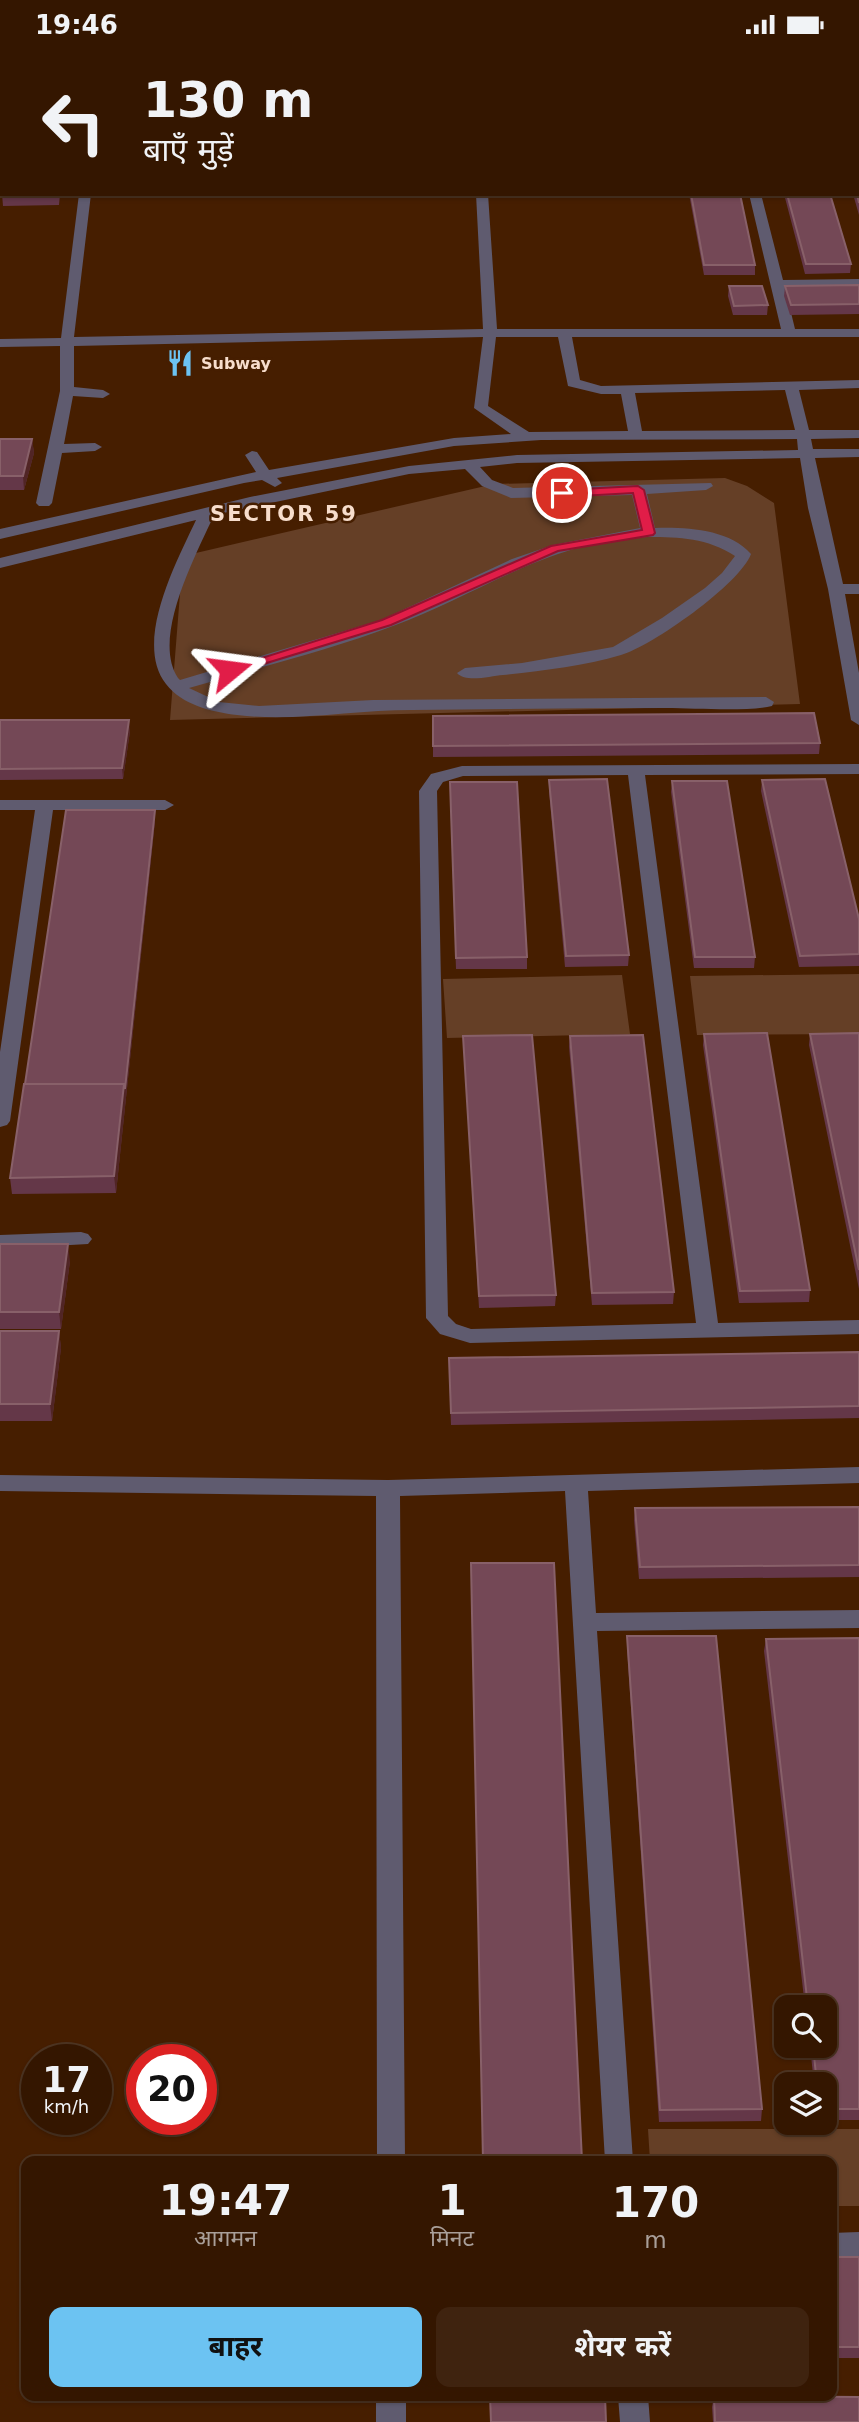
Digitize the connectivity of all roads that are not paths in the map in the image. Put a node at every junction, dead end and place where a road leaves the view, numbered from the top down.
1 (85, 196) edge
2 (482, 196) edge
3 (756, 196) edge
4 (859, 283) edge
5 (778, 284) junction
6 (490, 333) junction
7 (564, 333) junction
8 (789, 333) junction
9 (859, 333) edge
10 (67, 341) junction
11 (0, 343) edge
12 (859, 384) edge
13 (791, 386) junction
14 (627, 389) junction
15 (68, 391) junction
16 (103, 394) dead end
17 (803, 434) junction
18 (859, 434) edge
19 (636, 436) junction
20 (526, 437) junction
21 (95, 447) dead end
22 (56, 449) junction
23 (806, 453) junction
24 (859, 453) edge
25 (252, 455) dead end
26 (470, 464) junction
27 (265, 475) junction
28 (706, 486) dead end
29 (638, 490) junction
30 (288, 494) junction
31 (44, 503) dead end
32 (207, 513) junction
33 (649, 533) junction
34 (0, 534) edge
35 (0, 563) edge
36 (836, 589) junction
37 (859, 589) edge
38 (466, 673) dead end
39 (177, 686) junction
40 (766, 702) dead end
41 (859, 720) edge
42 (859, 769) edge
43 (636, 772) junction
44 (0, 805) edge
45 (46, 805) junction
46 (165, 806) dead end
47 (0, 1121) edge
48 (81, 1239) dead end
49 (0, 1242) edge
50 (859, 1327) edge
51 (708, 1330) junction
52 (859, 1475) edge
53 (0, 1483) edge
54 (576, 1483) junction
55 (388, 1488) junction
56 (859, 1619) edge
57 (587, 1622) junction
58 (391, 2156) edge
59 (619, 2156) edge
60 (859, 2245) edge
61 (837, 2246) edge
62 (391, 2401) edge
63 (633, 2401) edge
64 (391, 2422) edge
65 (635, 2422) edge

1 - 10 street
2 - 6 street
3 - 5 street
4 - 5 street
5 - 8 street
6 - 7 street
6 - 10 street
6 - 20 street
7 - 8 street
7 - 14 street
8 - 9 street
10 - 11 street
10 - 15 street
12 - 13 street
13 - 14 street
13 - 17 street
14 - 19 street
15 - 16 street
15 - 22 street
17 - 18 street
17 - 19 street
17 - 23 street
19 - 20 street
20 - 27 street
21 - 22 street
22 - 31 street
23 - 24 street
23 - 26 street
23 - 36 street
25 - 27 street
26 - 29 street
26 - 30 street
27 - 30 street
27 - 34 street
28 - 29 street
29 - 33 street
30 - 32 street
32 - 35 street
32 - 39 street
33 - 38 street
33 - 39 street
36 - 37 street
36 - 41 street
39 - 40 street
42 - 43 street
43 - 51 street
43 - 51 street
44 - 45 street
45 - 46 street
45 - 47 street
48 - 49 street
50 - 51 street
52 - 54 street
53 - 55 street
54 - 55 street
54 - 57 street
55 - 58 street
56 - 57 street
57 - 59 street
60 - 61 street
62 - 64 street
63 - 65 street

